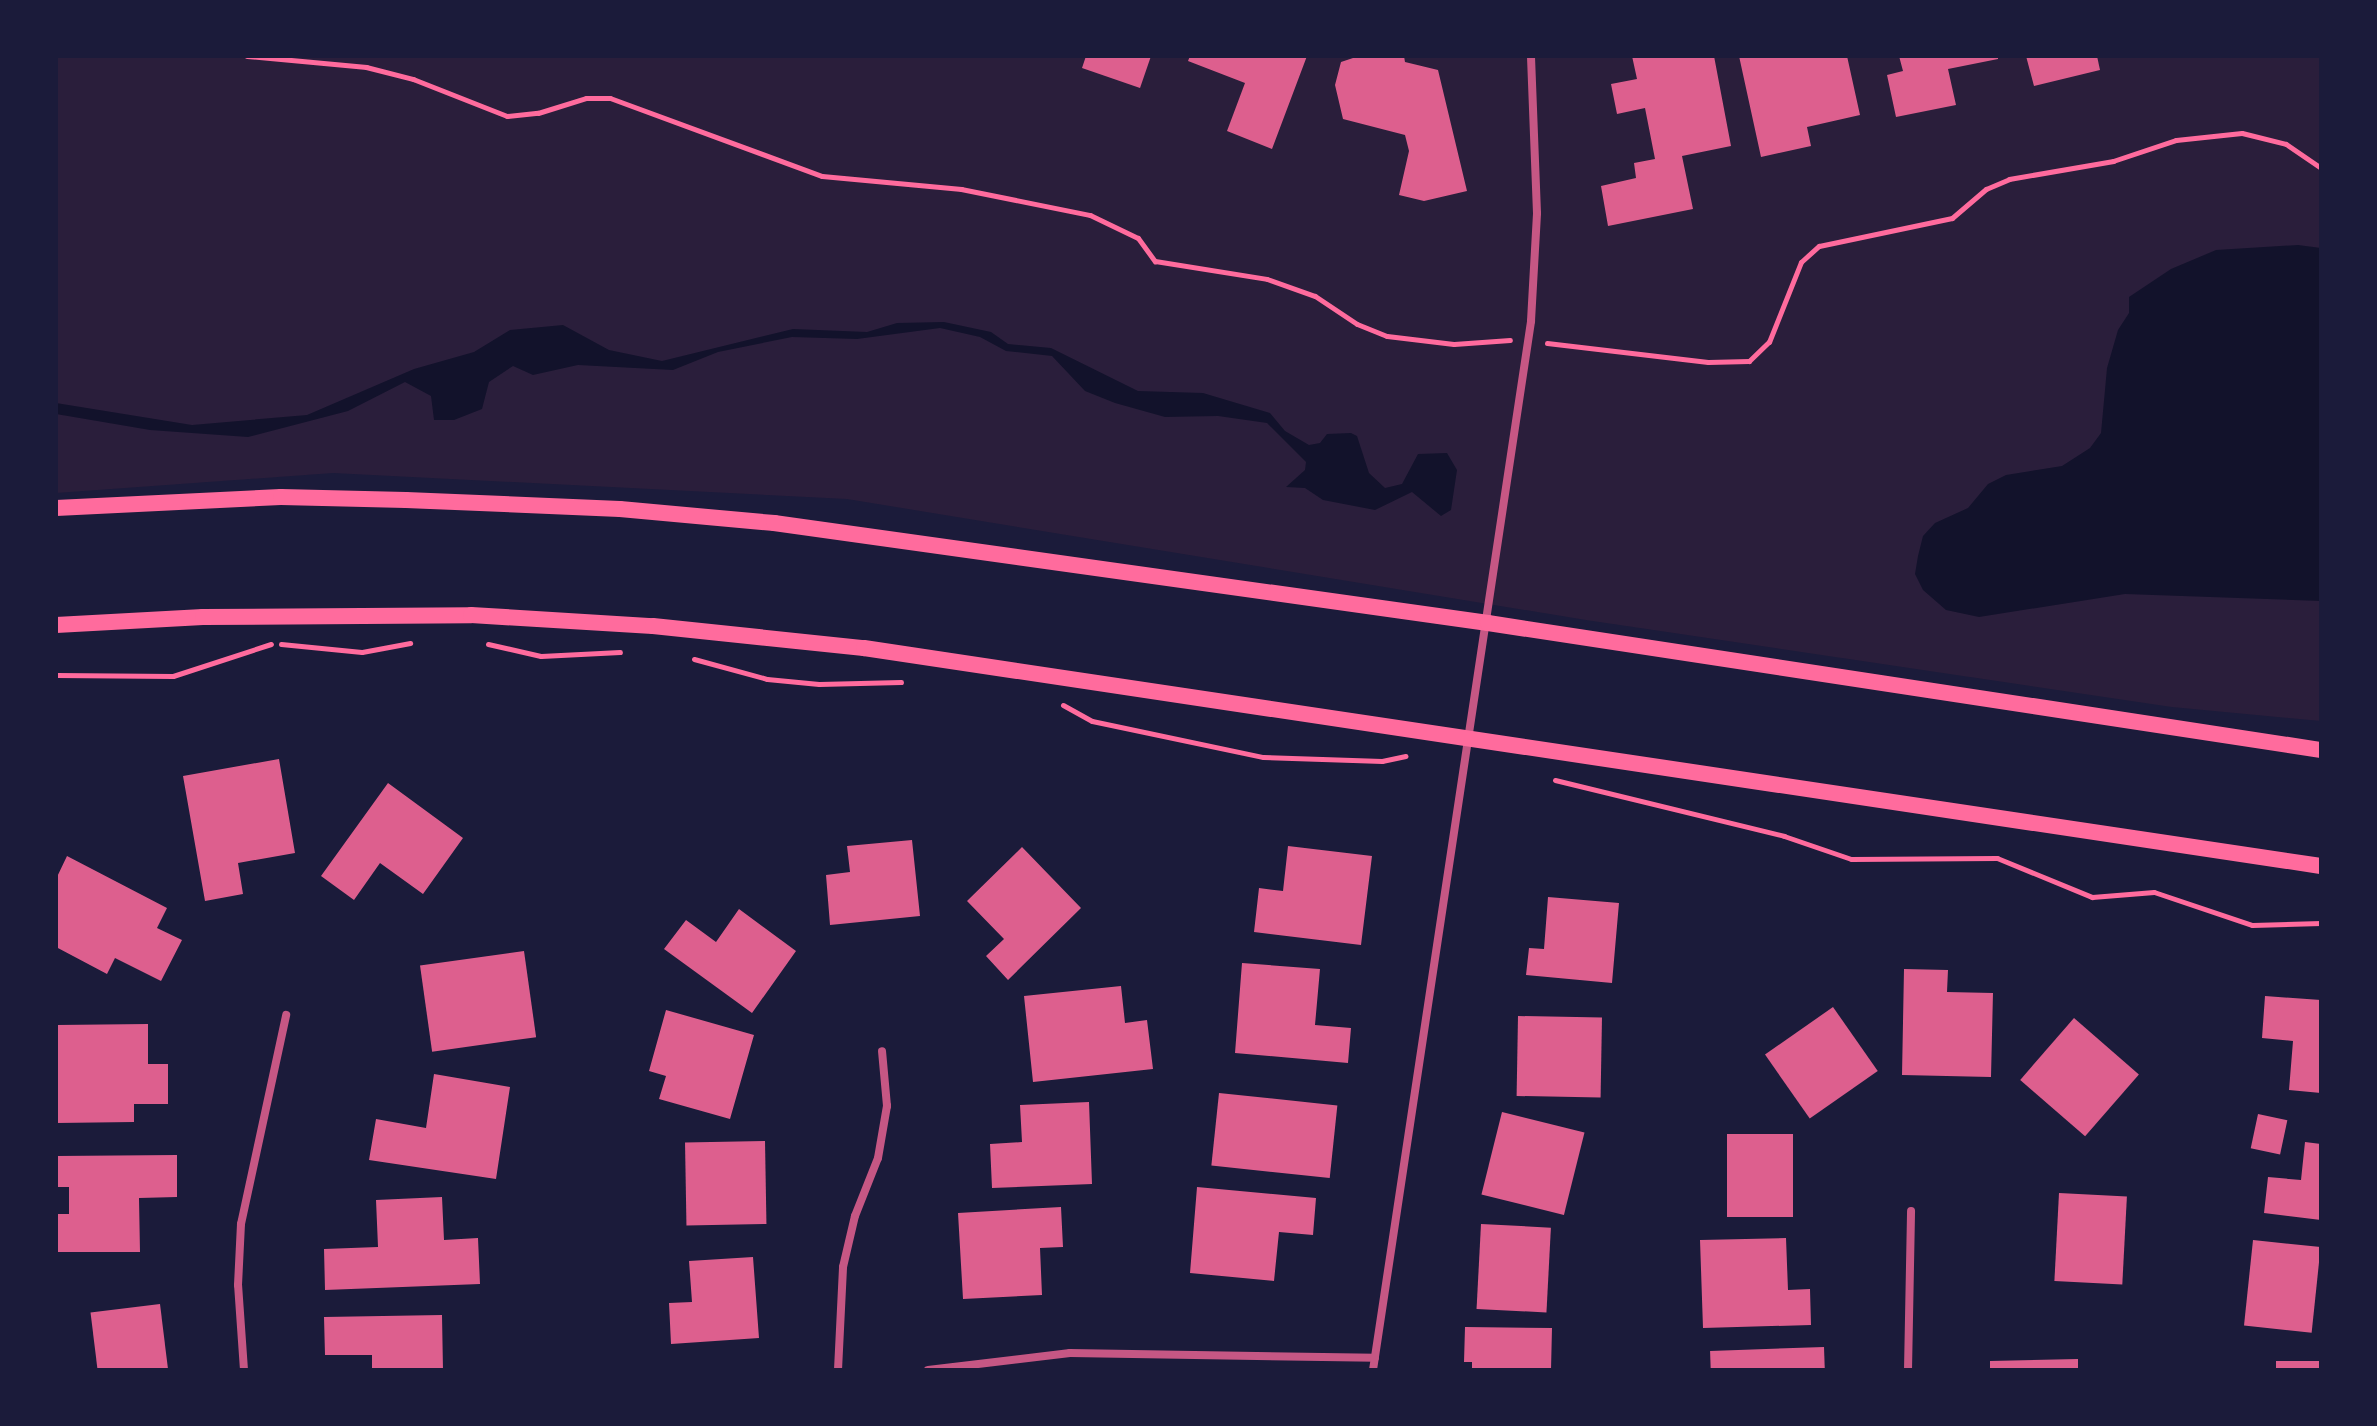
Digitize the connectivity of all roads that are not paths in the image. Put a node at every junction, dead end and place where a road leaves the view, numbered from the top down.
1 (1531, 56) edge
2 (56, 508) edge
3 (1488, 623) junction
4 (56, 625) edge
5 (1471, 738) junction
6 (2321, 750) edge
7 (2321, 866) edge
8 (286, 1015) dead end
9 (882, 1051) dead end
10 (1911, 1211) dead end
11 (1375, 1358) junction
12 (244, 1370) edge
13 (838, 1370) edge
14 (928, 1370) edge
15 (1373, 1370) edge
16 (1908, 1370) edge

1 - 3 street
2 - 3 main road
3 - 5 street
3 - 6 main road
4 - 5 main road
5 - 7 main road
5 - 11 street
8 - 12 street
9 - 13 street
10 - 16 street
11 - 14 street
11 - 15 street

